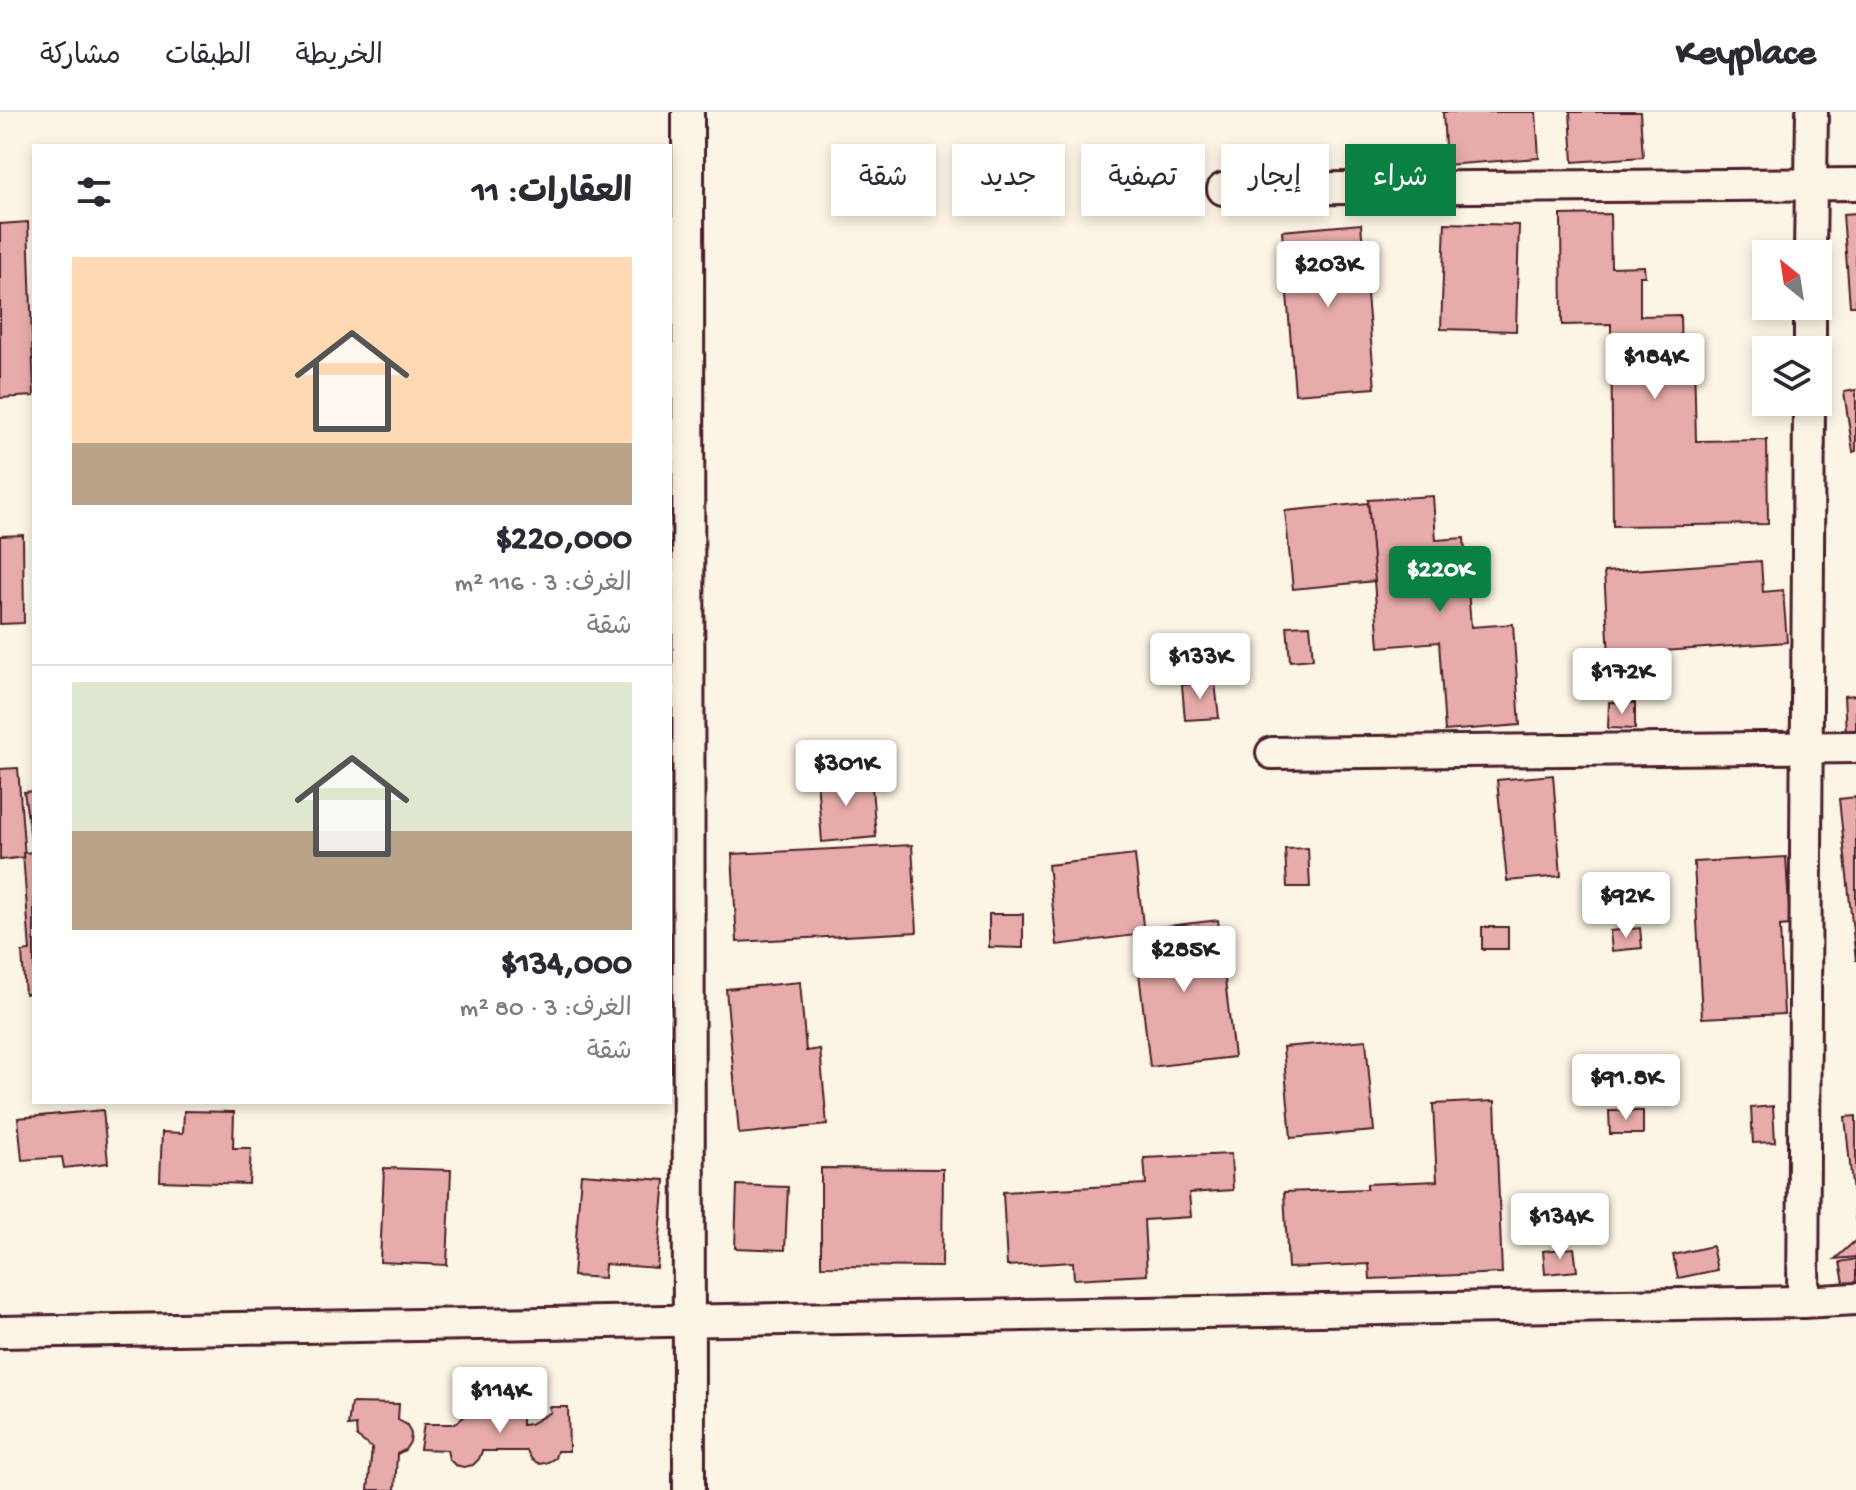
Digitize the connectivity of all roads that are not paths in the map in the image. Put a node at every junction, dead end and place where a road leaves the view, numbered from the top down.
1 (688, 112) edge
2 (1812, 112) edge
3 (1811, 184) junction
4 (1856, 184) edge
5 (1329, 188) edge
6 (1810, 240) edge
7 (1809, 416) edge
8 (1856, 747) edge
9 (1807, 748) junction
10 (1272, 753) dead end
11 (1856, 1299) edge
12 (1803, 1302) junction
13 (690, 1319) junction
14 (0, 1332) edge
15 (689, 1490) edge

1 - 13 street
2 - 3 street
3 - 4 street
3 - 5 street
3 - 6 street
7 - 9 street
8 - 9 street
9 - 10 street
9 - 12 street
11 - 12 street
12 - 13 street
13 - 14 street
13 - 15 street

